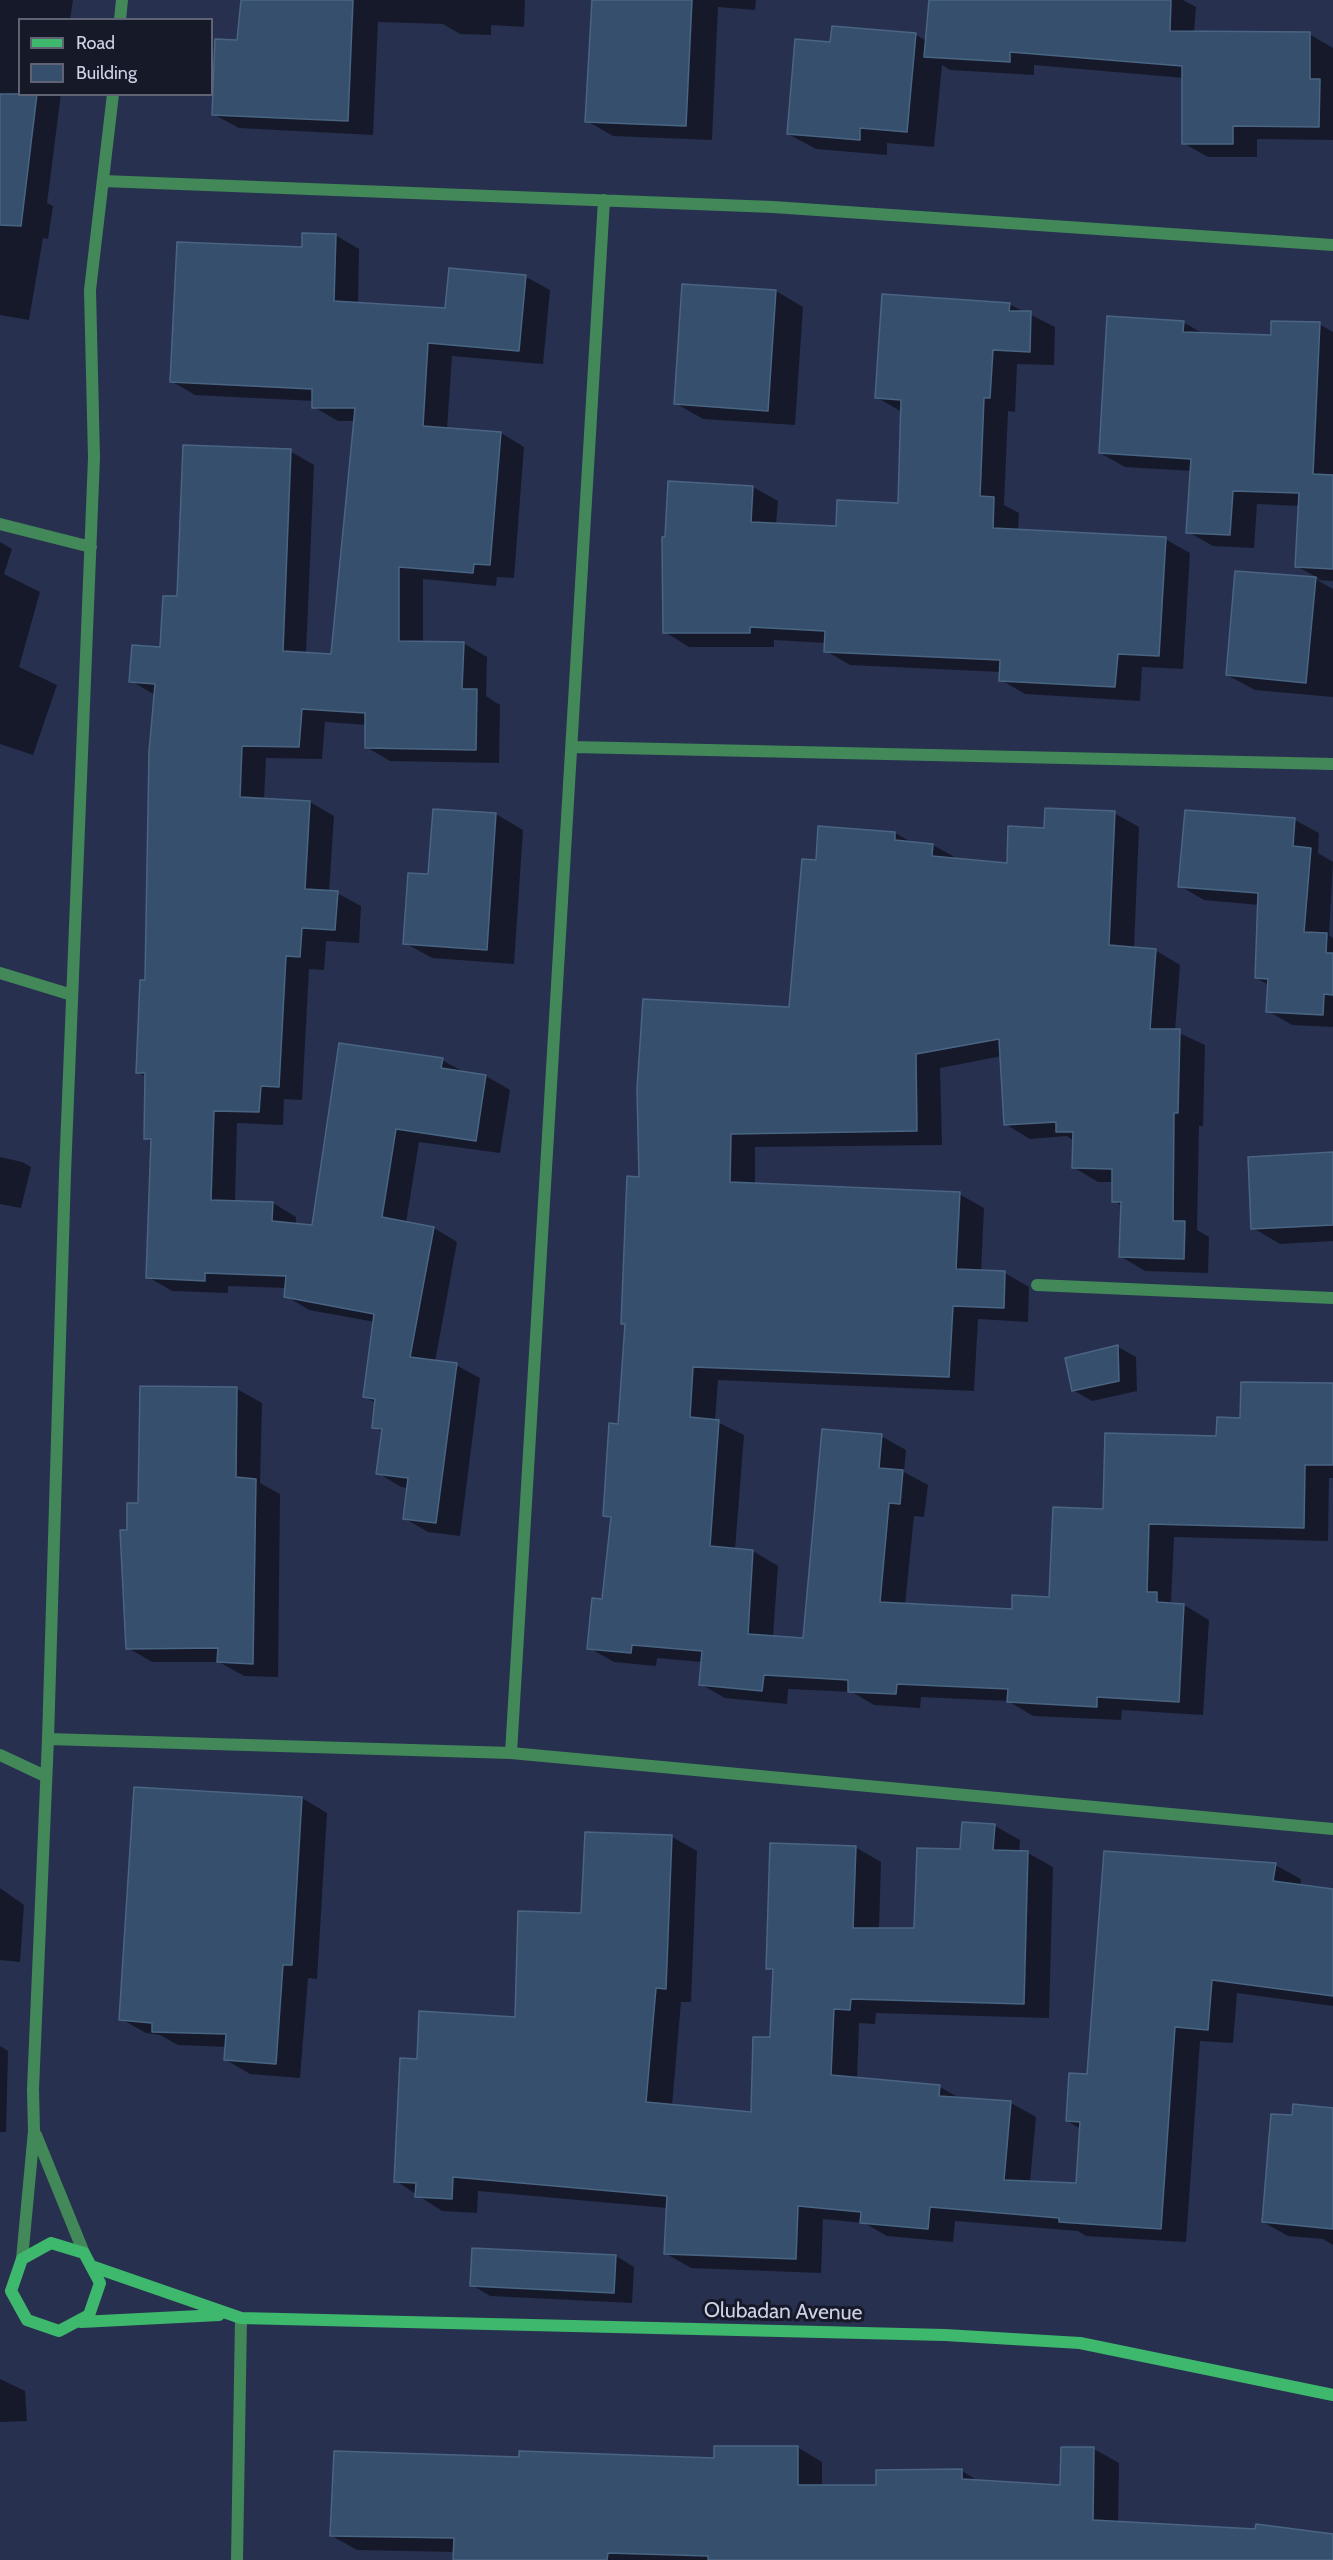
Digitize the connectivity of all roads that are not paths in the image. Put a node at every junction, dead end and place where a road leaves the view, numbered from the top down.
1 (122, 0) edge
2 (120, 18) edge
3 (113, 96) edge
4 (103, 181) junction
5 (604, 200) junction
6 (1333, 245) edge
7 (0, 524) edge
8 (91, 547) junction
9 (573, 747) junction
10 (1333, 764) edge
11 (0, 973) edge
12 (72, 995) junction
13 (1037, 1285) dead end
14 (1333, 1298) edge
15 (48, 1739) junction
16 (511, 1753) junction
17 (0, 1755) edge
18 (45, 1776) junction
19 (1333, 1829) edge
20 (34, 2131) junction
21 (84, 2253) junction
22 (22, 2259) junction
23 (92, 2266) junction
24 (6, 2293) edge
25 (227, 2314) junction
26 (241, 2318) junction
27 (78, 2322) junction
28 (1333, 2395) edge
29 (237, 2560) edge

1 - 2 street
3 - 4 street
4 - 5 street
4 - 8 street
5 - 6 street
5 - 9 street
7 - 8 street
8 - 12 street
9 - 10 street
9 - 16 street
11 - 12 street
12 - 15 street
13 - 14 street
15 - 16 street
15 - 18 street
16 - 19 street
17 - 18 street
18 - 20 street
20 - 21 street
20 - 22 street
21 - 22 street
21 - 23 street
22 - 24 street
23 - 25 street, Olubadan Avenue
23 - 27 street
24 - 27 street
25 - 26 street, Olubadan Avenue
25 - 27 street, Olubadan Avenue
26 - 28 street, Olubadan Avenue
26 - 29 street

